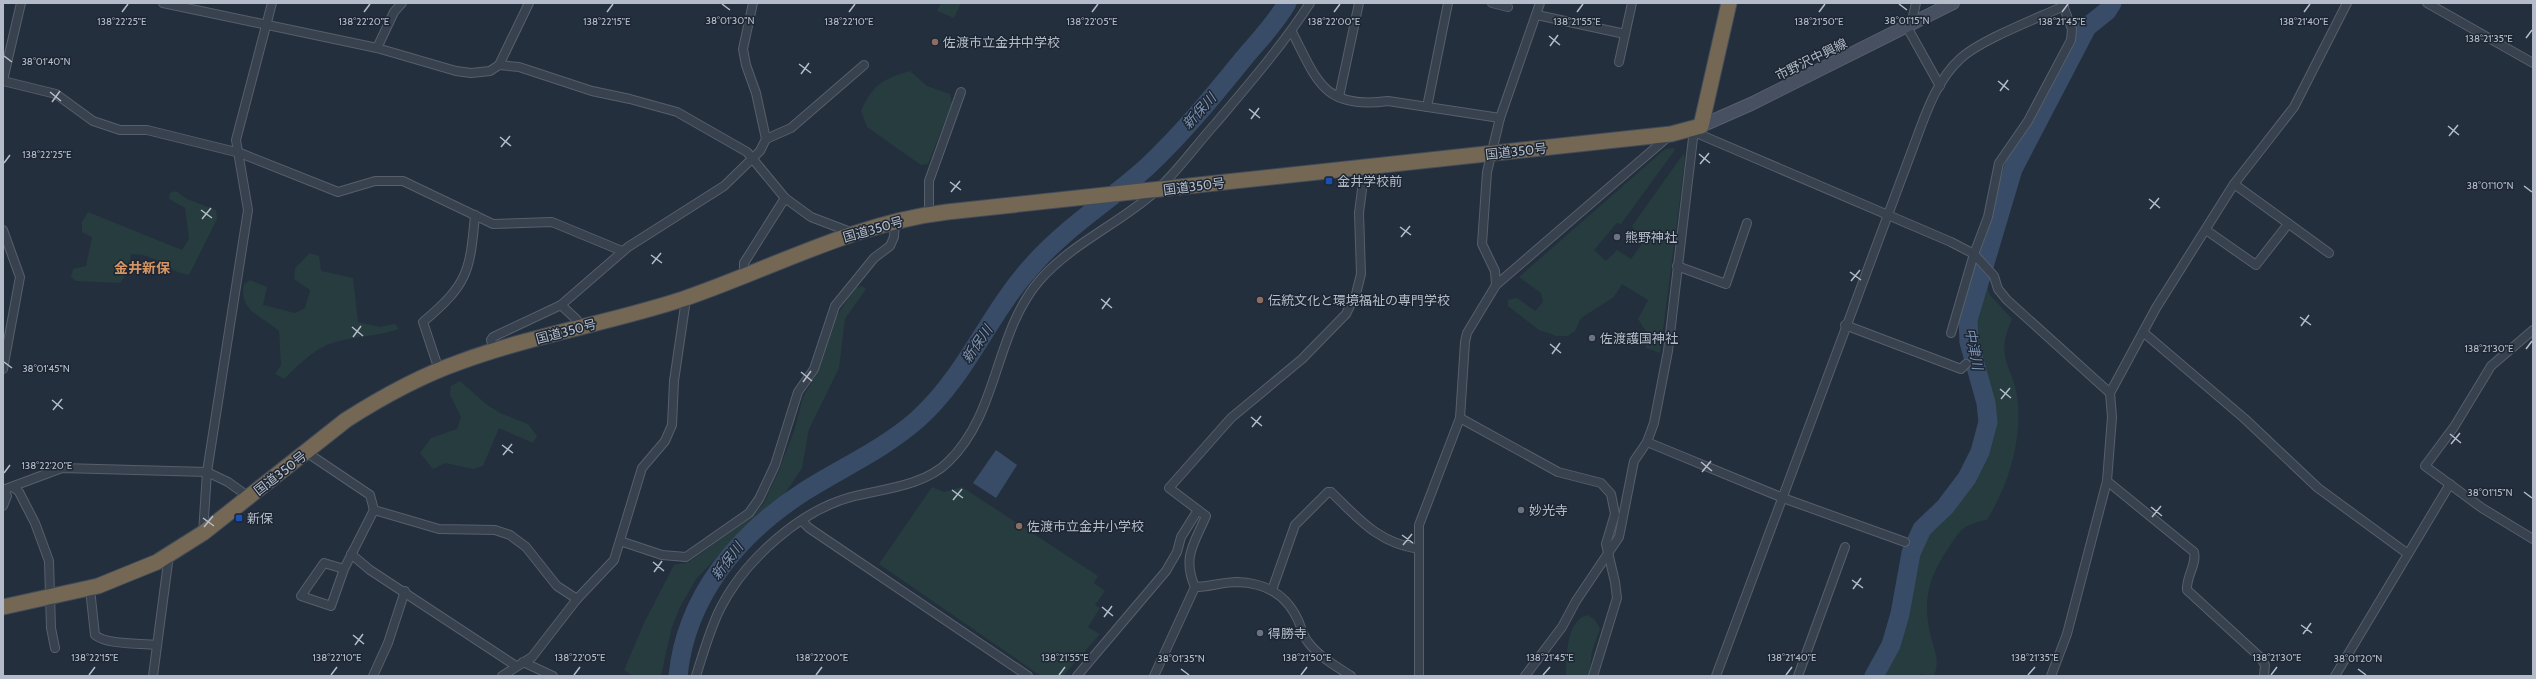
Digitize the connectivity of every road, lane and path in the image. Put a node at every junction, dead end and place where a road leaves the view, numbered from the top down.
1 (21, 3) edge
2 (163, 3) edge
3 (272, 3) edge
4 (402, 3) edge
5 (529, 3) edge
6 (753, 3) edge
7 (1310, 3) edge
8 (1359, 3) edge
9 (1448, 3) edge
10 (1492, 3) edge
11 (1540, 3) edge
12 (1632, 3) edge
13 (1729, 3) edge
14 (1916, 3) edge
15 (1953, 3) edge
16 (2347, 3) edge
17 (2427, 3) edge
18 (179, 5) edge
19 (2063, 5) edge
20 (1508, 7) dead end
21 (1537, 15) junction
22 (267, 23) junction
23 (1909, 26) junction
24 (1292, 32) junction
25 (1625, 34) junction
26 (377, 48) junction
27 (1619, 62) dead end
28 (2533, 63) edge
29 (499, 64) junction
30 (864, 65) dead end
31 (3, 81) edge
32 (1940, 86) junction
33 (961, 92) dead end
34 (1339, 97) junction
35 (1427, 107) junction
36 (1500, 118) junction
37 (1701, 126) junction
38 (1671, 134) junction
39 (766, 139) junction
40 (240, 153) junction
41 (1492, 154) junction
42 (753, 159) junction
43 (1366, 166) junction
44 (2234, 184) junction
45 (1150, 191) junction
46 (785, 198) junction
47 (1890, 213) junction
48 (475, 215) junction
49 (929, 215) junction
50 (895, 221) junction
51 (1747, 223) dead end
52 (2288, 224) junction
53 (3, 230) edge
54 (2206, 230) junction
55 (854, 233) junction
56 (622, 251) junction
57 (2329, 253) dead end
58 (1974, 254) junction
59 (1677, 266) junction
60 (744, 275) junction
61 (1496, 285) junction
62 (683, 299) junction
63 (561, 305) junction
64 (577, 320) dead end
65 (1846, 325) junction
66 (2533, 330) edge
67 (2143, 332) junction
68 (1951, 333) dead end
69 (494, 350) junction
70 (1966, 364) dead end
71 (3, 369) edge
72 (439, 370) junction
73 (2110, 392) junction
74 (1460, 418) junction
75 (1647, 442) junction
76 (306, 452) junction
77 (207, 472) junction
78 (2107, 481) junction
79 (2450, 484) junction
80 (13, 487) junction
81 (3, 489) edge
82 (249, 497) junction
83 (1783, 498) junction
84 (3, 506) edge
85 (374, 510) junction
86 (1198, 510) junction
87 (802, 521) junction
88 (203, 532) junction
89 (2533, 538) edge
90 (620, 542) junction
91 (1905, 542) dead end
92 (1845, 547) dead end
93 (1419, 549) junction
94 (351, 554) junction
95 (2408, 554) junction
96 (168, 555) junction
97 (1609, 555) junction
98 (344, 569) junction
99 (1195, 587) junction
100 (90, 588) junction
101 (1272, 590) junction
102 (405, 591) junction
103 (49, 597) junction
104 (577, 600) junction
105 (3, 607) edge
106 (156, 644) junction
107 (55, 648) dead end
108 (519, 664) junction
109 (153, 675) edge
110 (162, 676) edge
111 (373, 676) edge
112 (502, 676) edge
113 (553, 676) edge
114 (696, 676) edge
115 (1028, 676) edge
116 (1077, 676) edge
117 (1154, 676) edge
118 (1351, 676) edge
119 (1419, 676) edge
120 (1526, 676) edge
121 (1593, 676) edge
122 (1716, 676) edge
123 (1798, 676) edge
124 (2051, 676) edge
125 (2264, 676) edge
126 (2335, 676) edge

1 - 31 street
2 - 18 street
3 - 22 street
4 - 26 street
5 - 29 street
6 - 39 street
7 - 24 street
8 - 34 street
9 - 35 street
10 - 20 street
11 - 21 street
12 - 25 street
13 - 37 highway
14 - 23 street
15 - 23 main road, 市野沢中興線
16 - 44 street
17 - 28 street
18 - 22 street
19 - 32 street
19 - 58 street
21 - 25 street
21 - 36 street
22 - 26 street
22 - 40 street
23 - 32 street
23 - 37 main road, 市野沢中興線
24 - 34 street
24 - 45 street
25 - 27 street
26 - 29 street
29 - 42 street
30 - 39 street
31 - 40 street
32 - 47 street
33 - 49 street
34 - 35 street
35 - 36 street
36 - 41 street
37 - 38 highway, 国道350号
37 - 47 street
37 - 59 street
38 - 41 highway, 国道350号
38 - 61 street
39 - 42 street
40 - 48 street
40 - 77 street
41 - 43 highway, 国道350号
41 - 61 street
42 - 46 street
42 - 56 street
43 - 45 highway, 国道350号
43 - 86 street
44 - 52 street
44 - 54 street
45 - 49 highway, 国道350号
45 - 87 street
46 - 55 street
46 - 60 street
47 - 58 street
47 - 65 street
48 - 56 street
48 - 72 street
49 - 50 highway, 国道350号
50 - 55 highway, 国道350号
50 - 90 street
51 - 59 street
52 - 54 street
52 - 57 street
53 - 71 street
54 - 67 street
55 - 60 highway, 国道350号
56 - 63 street
58 - 68 street
58 - 73 street
59 - 75 street
60 - 62 highway, 国道350号
61 - 74 street
62 - 69 highway, 国道350号
62 - 90 street
63 - 64 street
63 - 69 street
65 - 70 street
65 - 83 street
66 - 79 street
67 - 73 street
67 - 95 street
69 - 72 highway, 国道350号
72 - 76 highway, 国道350号
73 - 78 street
74 - 93 street
74 - 97 street
75 - 83 street
75 - 97 street
76 - 82 highway, 国道350号
76 - 85 street
77 - 80 street
77 - 82 street
77 - 88 street
78 - 124 street
78 - 125 street
79 - 89 street
79 - 95 street
80 - 81 street
80 - 103 street
81 - 84 street
82 - 88 highway, 国道350号
83 - 91 street
83 - 122 street
85 - 94 street
85 - 104 street
86 - 99 street
86 - 116 street
87 - 114 street
87 - 115 street
88 - 96 highway, 国道350号
90 - 104 street
92 - 123 street
93 - 101 street
93 - 119 street
94 - 98 street
94 - 102 street
95 - 126 street
96 - 100 highway, 国道350号
96 - 106 street
97 - 120 street
97 - 121 street
98 - 98 street
99 - 101 street
99 - 117 street
100 - 103 highway, 国道350号
100 - 106 street
101 - 118 street
102 - 108 street
102 - 111 street
103 - 105 highway, 国道350号
103 - 107 street
104 - 108 street
106 - 109 street
108 - 112 street
108 - 113 street
109 - 110 street

